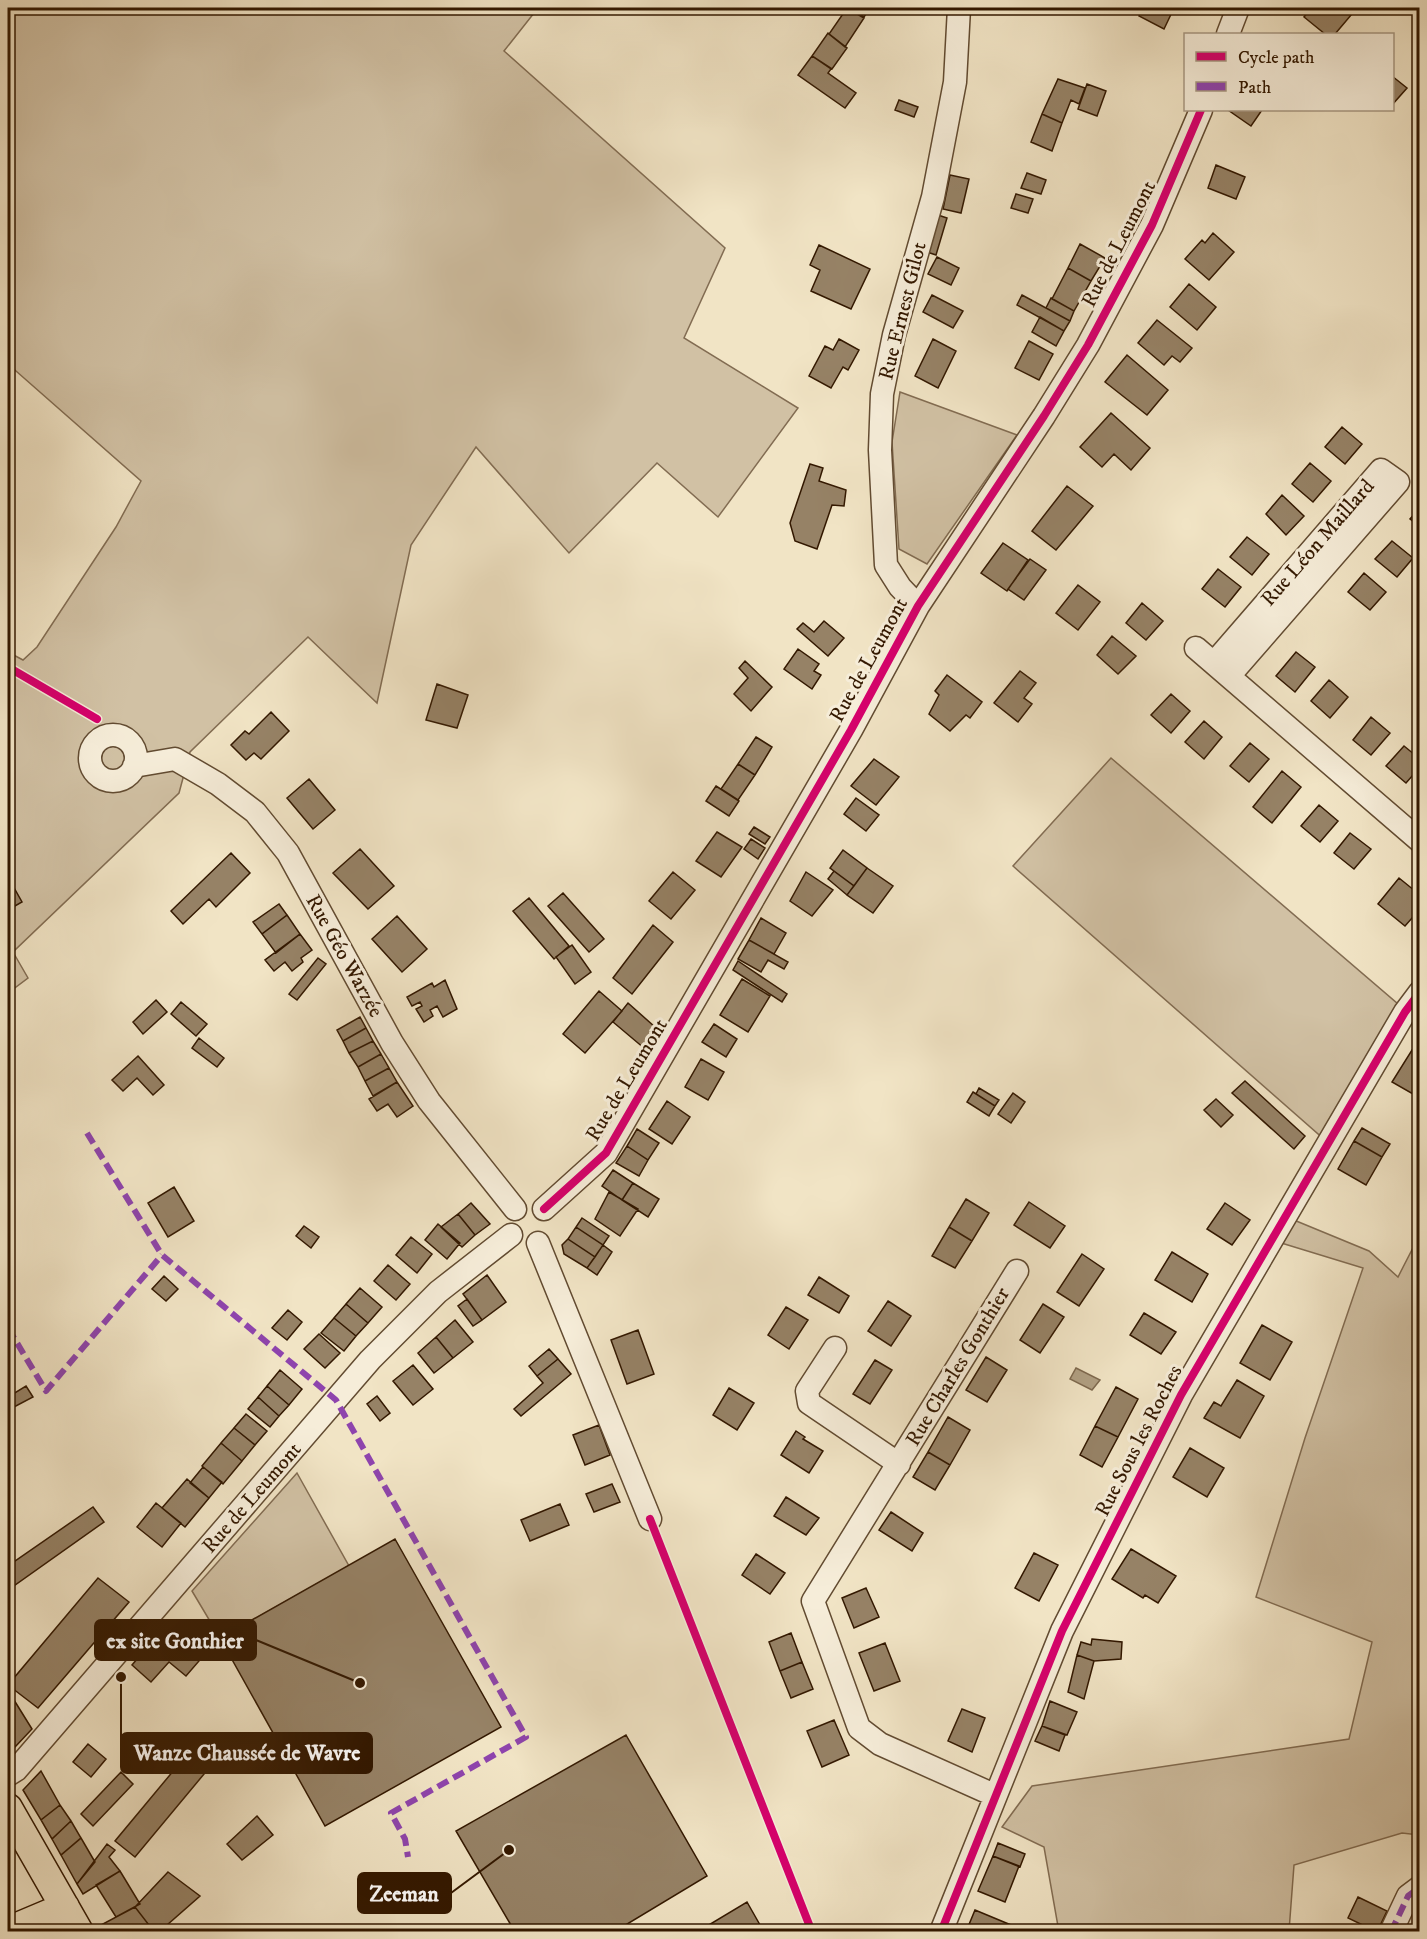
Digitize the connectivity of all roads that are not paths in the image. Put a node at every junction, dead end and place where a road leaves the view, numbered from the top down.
1 (959, 8) edge
2 (1238, 8) edge
3 (1228, 33) edge
4 (1201, 111) edge
5 (918, 606) junction
6 (1196, 648) dead end
7 (1221, 670) junction
8 (134, 766) dead end
9 (1419, 841) edge
10 (1419, 992) edge
11 (515, 1209) junction
12 (544, 1209) junction
13 (512, 1235) junction
14 (538, 1243) junction
15 (1017, 1271) dead end
16 (835, 1348) dead end
17 (899, 1464) junction
18 (650, 1519) dead end
19 (8, 1775) edge
20 (994, 1795) junction
21 (8, 1808) edge
22 (1419, 1887) edge
23 (72, 1919) edge
24 (8, 1931) edge
25 (941, 1932) edge
26 (1391, 1932) edge

1 - 5 street, Rue Ernest Gilot
2 - 3 street
4 - 5 street, Rue de Leumont
5 - 12 street, Rue de Leumont
6 - 7 street
7 - 7 street, Rue Léon Maillard
7 - 9 street
8 - 11 street, Rue Géo Warzée
10 - 20 street, Rue Sous les Roches
11 - 12 street
11 - 13 street
12 - 14 street
13 - 14 street
13 - 19 street, Rue de Leumont
14 - 18 street
15 - 17 street, Rue Charles Gonthier
16 - 17 street, Rue Charles Gonthier
17 - 20 street, Rue Charles Gonthier
20 - 25 street, Rue Sous les Roches
21 - 23 main road
22 - 26 street
23 - 24 main road

